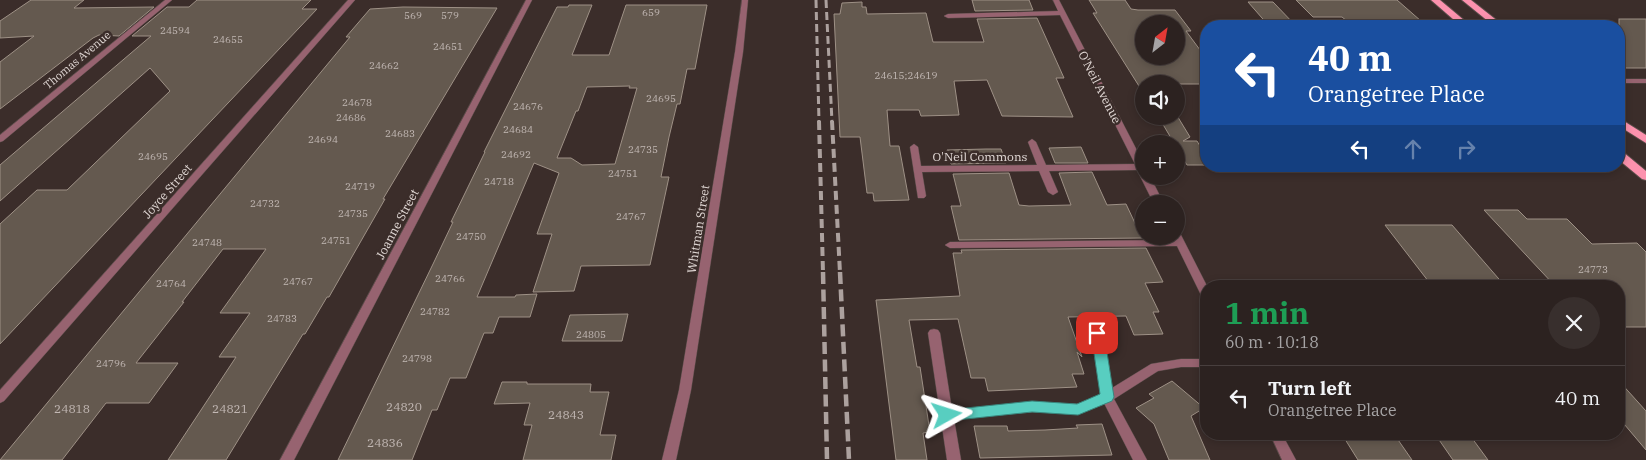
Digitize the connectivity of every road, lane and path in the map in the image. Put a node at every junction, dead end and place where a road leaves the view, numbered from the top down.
1 (169, 0) edge
2 (352, 0) edge
3 (529, 0) edge
4 (745, 0) edge
5 (1056, 0) edge
6 (1435, 0) edge
7 (1466, 0) edge
8 (1063, 13) junction
9 (948, 16) dead end
10 (1459, 20) edge
11 (1491, 20) edge
12 (1625, 81) edge
13 (1646, 81) edge
14 (1625, 125) edge
15 (0, 139) edge
16 (1646, 140) edge
17 (1032, 142) dead end
18 (914, 147) dead end
19 (1135, 157) edge
20 (1625, 159) edge
21 (917, 169) junction
22 (1043, 169) junction
23 (1135, 173) edge
24 (1646, 177) edge
25 (1053, 192) dead end
26 (920, 196) dead end
27 (1135, 240) edge
28 (950, 245) dead end
29 (1181, 245) edge
30 (1200, 283) edge
31 (934, 333) dead end
32 (1097, 333) dead end
33 (1200, 363) edge
34 (1108, 397) junction
35 (0, 398) edge
36 (947, 415) junction
37 (1279, 440) edge
38 (287, 460) edge
39 (670, 460) edge
40 (954, 460) edge
41 (1140, 460) edge
42 (1289, 460) edge

1 - 15 street, Thomas Avenue
2 - 35 street, Joyce Street
3 - 38 street, Joanne Street
4 - 39 street, Whitman Street
5 - 8 street, O'Neil Avenue
6 - 10 main road
7 - 11 main road
8 - 9 street
8 - 19 street, O'Neil Avenue
12 - 13 street
14 - 16 main road
17 - 22 street, O'Neil Commons
18 - 21 street, O'Neil Commons
20 - 24 main road
21 - 22 street, O'Neil Commons
21 - 26 street, O'Neil Commons
22 - 23 street, O'Neil Commons
22 - 25 street, O'Neil Commons
27 - 28 street
29 - 30 street
31 - 36 street
32 - 34 street
33 - 34 street
34 - 36 street
34 - 41 street
36 - 40 street
37 - 42 street

